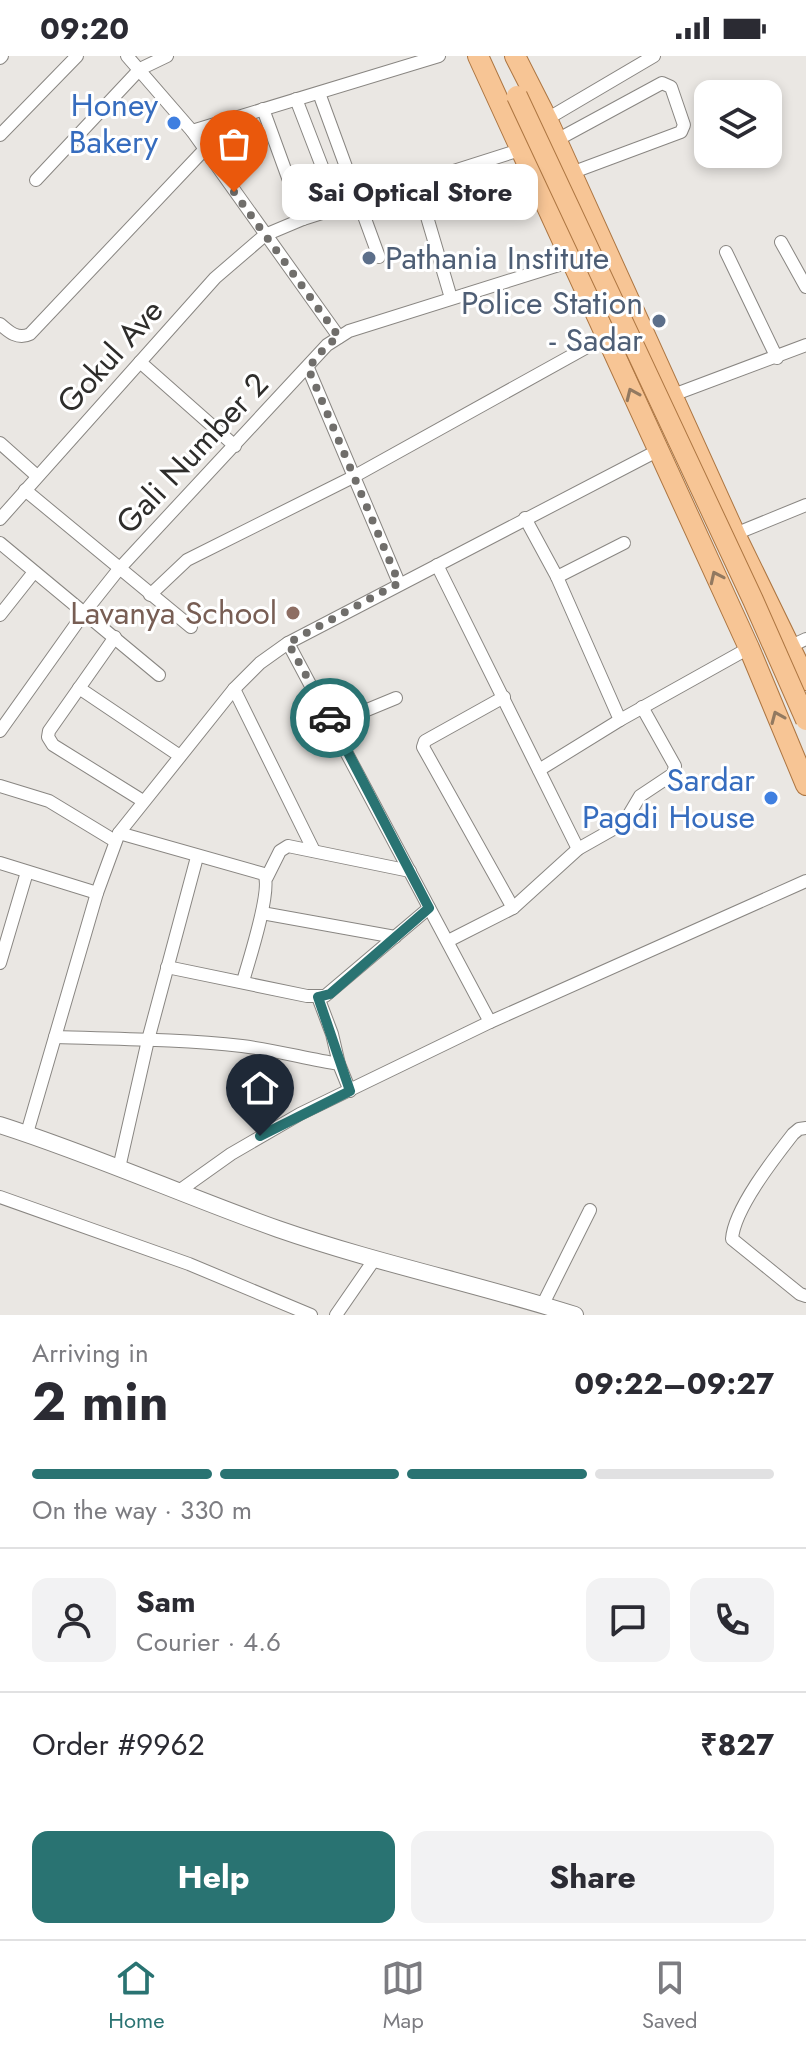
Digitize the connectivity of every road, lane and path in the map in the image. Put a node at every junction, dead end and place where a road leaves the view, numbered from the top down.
1 (77, 56) edge
2 (127, 56) edge
3 (167, 56) edge
4 (439, 56) edge
5 (478, 56) edge
6 (491, 56) edge
7 (504, 56) edge
8 (515, 56) edge
9 (654, 56) edge
10 (140, 69) junction
11 (319, 93) junction
12 (517, 96) junction
13 (296, 99) junction
14 (263, 109) junction
15 (547, 119) junction
16 (192, 131) junction
17 (0, 135) edge
18 (555, 141) junction
19 (523, 149) junction
20 (204, 150) junction
21 (571, 173) junction
22 (36, 180) dead end
23 (417, 183) junction
24 (360, 201) junction
25 (338, 208) junction
26 (303, 219) junction
27 (265, 235) junction
28 (781, 242) dead end
29 (605, 248) junction
30 (726, 252) dead end
31 (379, 257) dead end
32 (573, 261) junction
33 (806, 287) edge
34 (451, 298) junction
35 (0, 324) edge
36 (607, 336) junction
37 (339, 337) junction
38 (806, 345) edge
39 (777, 358) junction
40 (140, 362) junction
41 (308, 368) junction
42 (673, 395) junction
43 (0, 443) edge
44 (235, 446) junction
45 (657, 451) junction
46 (37, 476) junction
47 (353, 477) junction
48 (25, 490) junction
49 (806, 505) edge
50 (1, 515) edge
51 (525, 518) junction
52 (735, 534) junction
53 (0, 543) edge
54 (624, 543) dead end
55 (437, 565) junction
56 (119, 569) junction
57 (34, 572) junction
58 (557, 577) junction
59 (399, 583) junction
60 (150, 595) junction
61 (84, 613) junction
62 (0, 615) edge
63 (191, 627) dead end
64 (115, 637) junction
65 (288, 643) junction
66 (798, 643) edge
67 (749, 648) junction
68 (159, 675) dead end
69 (806, 680) edge
70 (79, 688) junction
71 (234, 689) junction
72 (504, 697) junction
73 (396, 698) dead end
74 (642, 707) junction
75 (620, 720) junction
76 (806, 720) edge
77 (333, 724) junction
78 (0, 731) edge
79 (180, 756) junction
80 (539, 770) junction
81 (806, 785) edge
82 (0, 786) edge
83 (143, 801) junction
84 (117, 837) junction
85 (578, 849) junction
86 (314, 851) junction
87 (197, 857) junction
88 (0, 863) edge
89 (410, 871) junction
90 (27, 872) junction
91 (267, 877) junction
92 (806, 881) edge
93 (97, 893) junction
94 (429, 908) junction
95 (513, 908) junction
96 (262, 913) junction
97 (395, 937) junction
98 (448, 941) junction
99 (0, 963) edge
100 (167, 967) junction
101 (243, 981) junction
102 (318, 997) junction
103 (490, 1022) junction
104 (55, 1037) junction
105 (148, 1040) junction
106 (339, 1064) junction
107 (350, 1091) junction
108 (0, 1125) edge
109 (806, 1128) edge
110 (27, 1133) junction
111 (119, 1168) junction
112 (179, 1191) junction
113 (0, 1197) edge
114 (590, 1210) dead end
115 (374, 1260) junction
116 (806, 1296) edge
117 (543, 1304) junction
118 (571, 1314) edge
119 (311, 1315) edge
120 (336, 1315) edge

1 - 17 street
2 - 10 street
3 - 10 street
4 - 11 street
5 - 19 main road
6 - 12 main road
7 - 12 main road
8 - 15 main road
9 - 15 street
10 - 16 street
10 - 22 street
11 - 13 street
11 - 24 street
12 - 76 main road, bridge
13 - 14 street
13 - 25 street
14 - 16 street
14 - 26 street
15 - 18 main road
16 - 20 street
18 - 21 main road
18 - 21 street
19 - 23 street, Gokul Ave
19 - 32 main road
20 - 27 street
20 - 35 street
21 - 29 main road
23 - 24 street, Gokul Ave
23 - 34 street
24 - 25 street, Gokul Ave
24 - 31 street
25 - 26 street, Gokul Ave
26 - 27 street, Gokul Ave
27 - 37 street
27 - 40 street, Gokul Ave
28 - 33 street
29 - 32 street, Gali Number 2
29 - 42 main road
30 - 39 street
32 - 34 street, Gali Number 2
32 - 36 main road
34 - 37 street, Gali Number 2
45 -> 36 main road
36 - 47 street
37 - 41 street, Gali Number 2
38 - 39 street
39 - 42 street
40 - 44 street
40 - 46 street, Gokul Ave
41 - 44 street, Gali Number 2
41 - 47 street
42 - 52 main road
43 - 46 street
44 - 56 street, Gali Number 2
45 - 51 street
67 -> 45 main road
46 - 48 street, Gokul Ave
47 - 59 street
47 - 60 street
48 - 50 street, Gokul Ave
48 - 56 street
49 - 52 street
51 - 55 street
51 - 58 street
52 - 66 main road
53 - 57 street
54 - 58 street
55 - 59 street
55 - 72 street
56 - 60 street
56 - 61 street, Gali Number 2
57 - 61 street
57 - 62 street
58 - 75 street
59 - 65 street
60 - 63 street
61 - 64 street
61 - 78 street, Gali Number 2
64 - 68 street
64 - 70 street
65 - 71 street
65 - 77 street
66 - 69 main road
67 - 74 street
81 -> 67 main road
70 - 79 street
70 - 83 street
71 - 79 street
71 - 86 street
72 - 80 street
72 - 95 street
73 - 77 street
74 - 75 street
74 - 85 street
75 - 80 street
77 - 89 street
79 - 83 street
80 - 85 street
82 - 84 street
83 - 84 street
84 - 87 street
84 - 93 street
85 - 95 street
86 - 89 street
86 - 91 street
87 - 91 street
87 - 100 street
88 - 90 street
89 - 94 street
90 - 93 street
90 - 99 street
91 - 96 street
92 - 103 street
93 - 104 street
94 - 97 street
94 - 98 street
95 - 98 street
96 - 97 street
96 - 101 street
97 - 102 street
98 - 103 street
100 - 101 street
100 - 105 street
101 - 102 street
102 - 106 street
103 - 107 street
104 - 105 street
104 - 110 street
105 - 106 street
105 - 111 street
106 - 107 street
107 - 112 street
108 - 110 street
109 - 116 street
110 - 111 street
111 - 112 street
112 - 115 street
113 - 119 street
114 - 117 street
115 - 117 street
115 - 120 street
117 - 118 street

